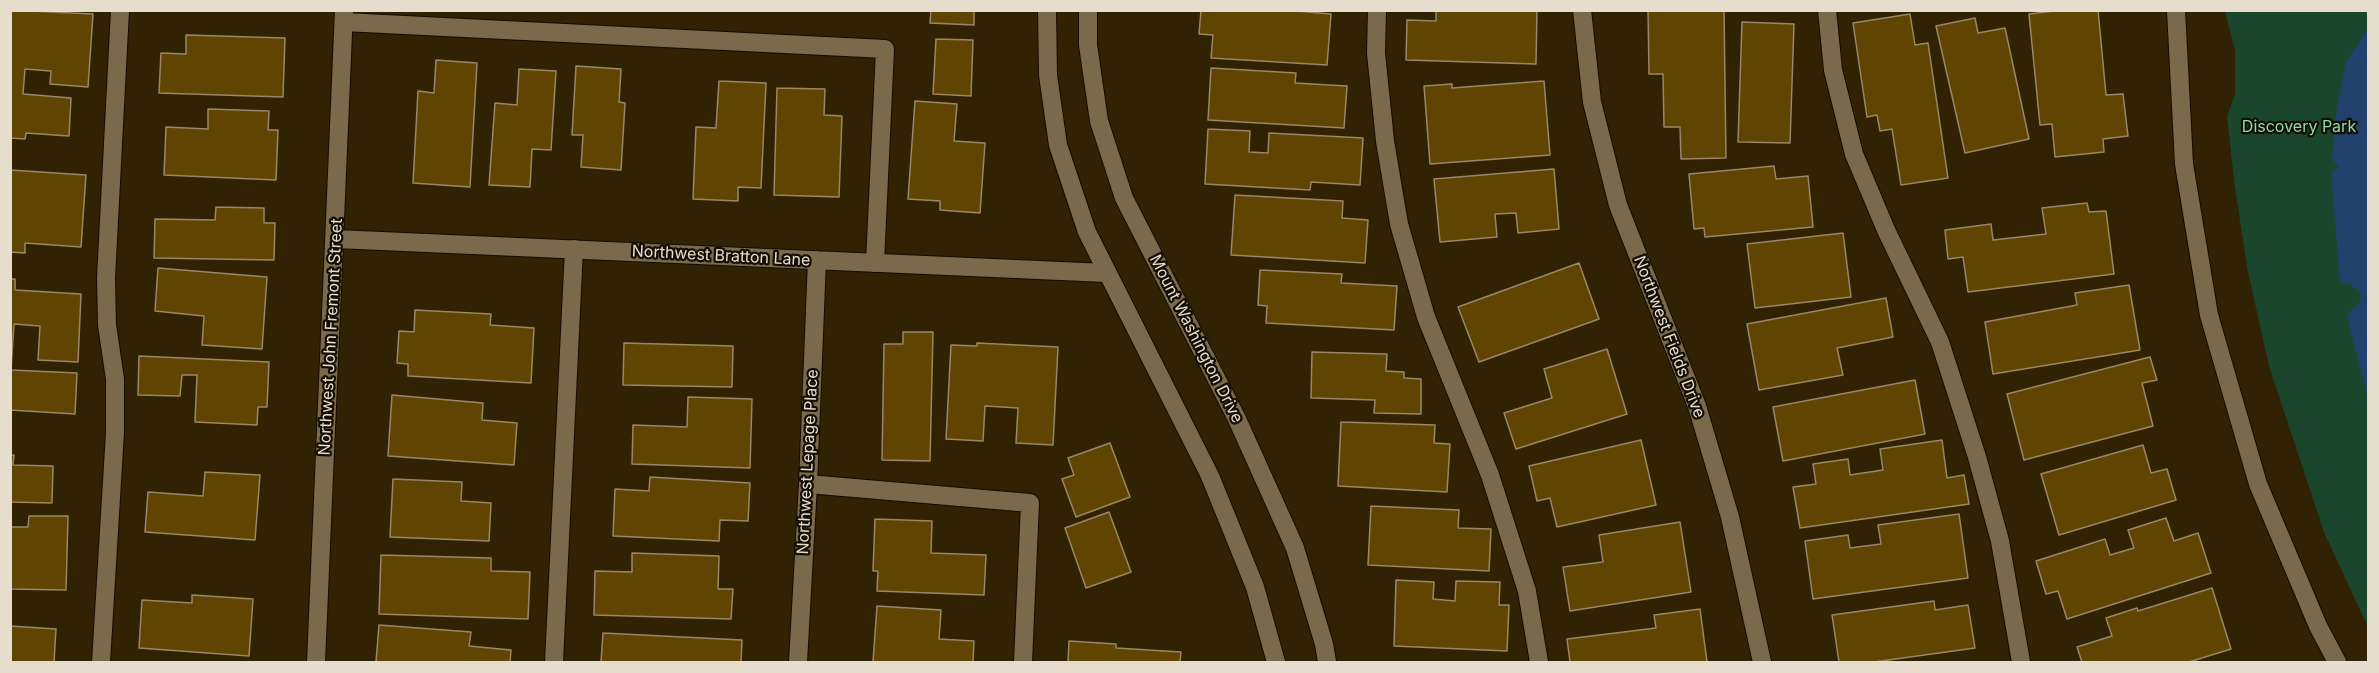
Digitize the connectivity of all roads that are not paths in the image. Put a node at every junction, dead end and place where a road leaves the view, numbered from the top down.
1 (120, 10) edge
2 (1047, 10) edge
3 (1088, 10) edge
4 (1377, 10) edge
5 (1582, 10) edge
6 (1827, 10) edge
7 (2176, 10) edge
8 (344, 16) edge
9 (336, 239) junction
10 (574, 249) junction
11 (817, 260) junction
12 (875, 263) junction
13 (1106, 273) junction
14 (808, 484) junction
15 (101, 663) edge
16 (316, 663) edge
17 (554, 663) edge
18 (798, 663) edge
19 (1023, 663) edge
20 (1276, 663) edge
21 (1327, 663) edge
22 (1539, 663) edge
23 (1762, 663) edge
24 (2021, 663) edge
25 (2337, 663) edge

1 - 15 street
2 - 13 street
3 - 21 street, Mount Washington Drive
4 - 22 street
5 - 23 street, Northwest Fields Drive
6 - 24 street
7 - 25 street
8 - 9 street, Northwest John Fremont Street
8 - 12 street
9 - 10 street, Northwest Bratton Lane
9 - 16 street, Northwest John Fremont Street
10 - 11 street, Northwest Bratton Lane
10 - 17 street
11 - 12 street, Northwest Bratton Lane
11 - 14 street, Northwest Lepage Place
12 - 13 street, Northwest Bratton Lane
13 - 20 street
14 - 18 street, Northwest Lepage Place
14 - 19 street

